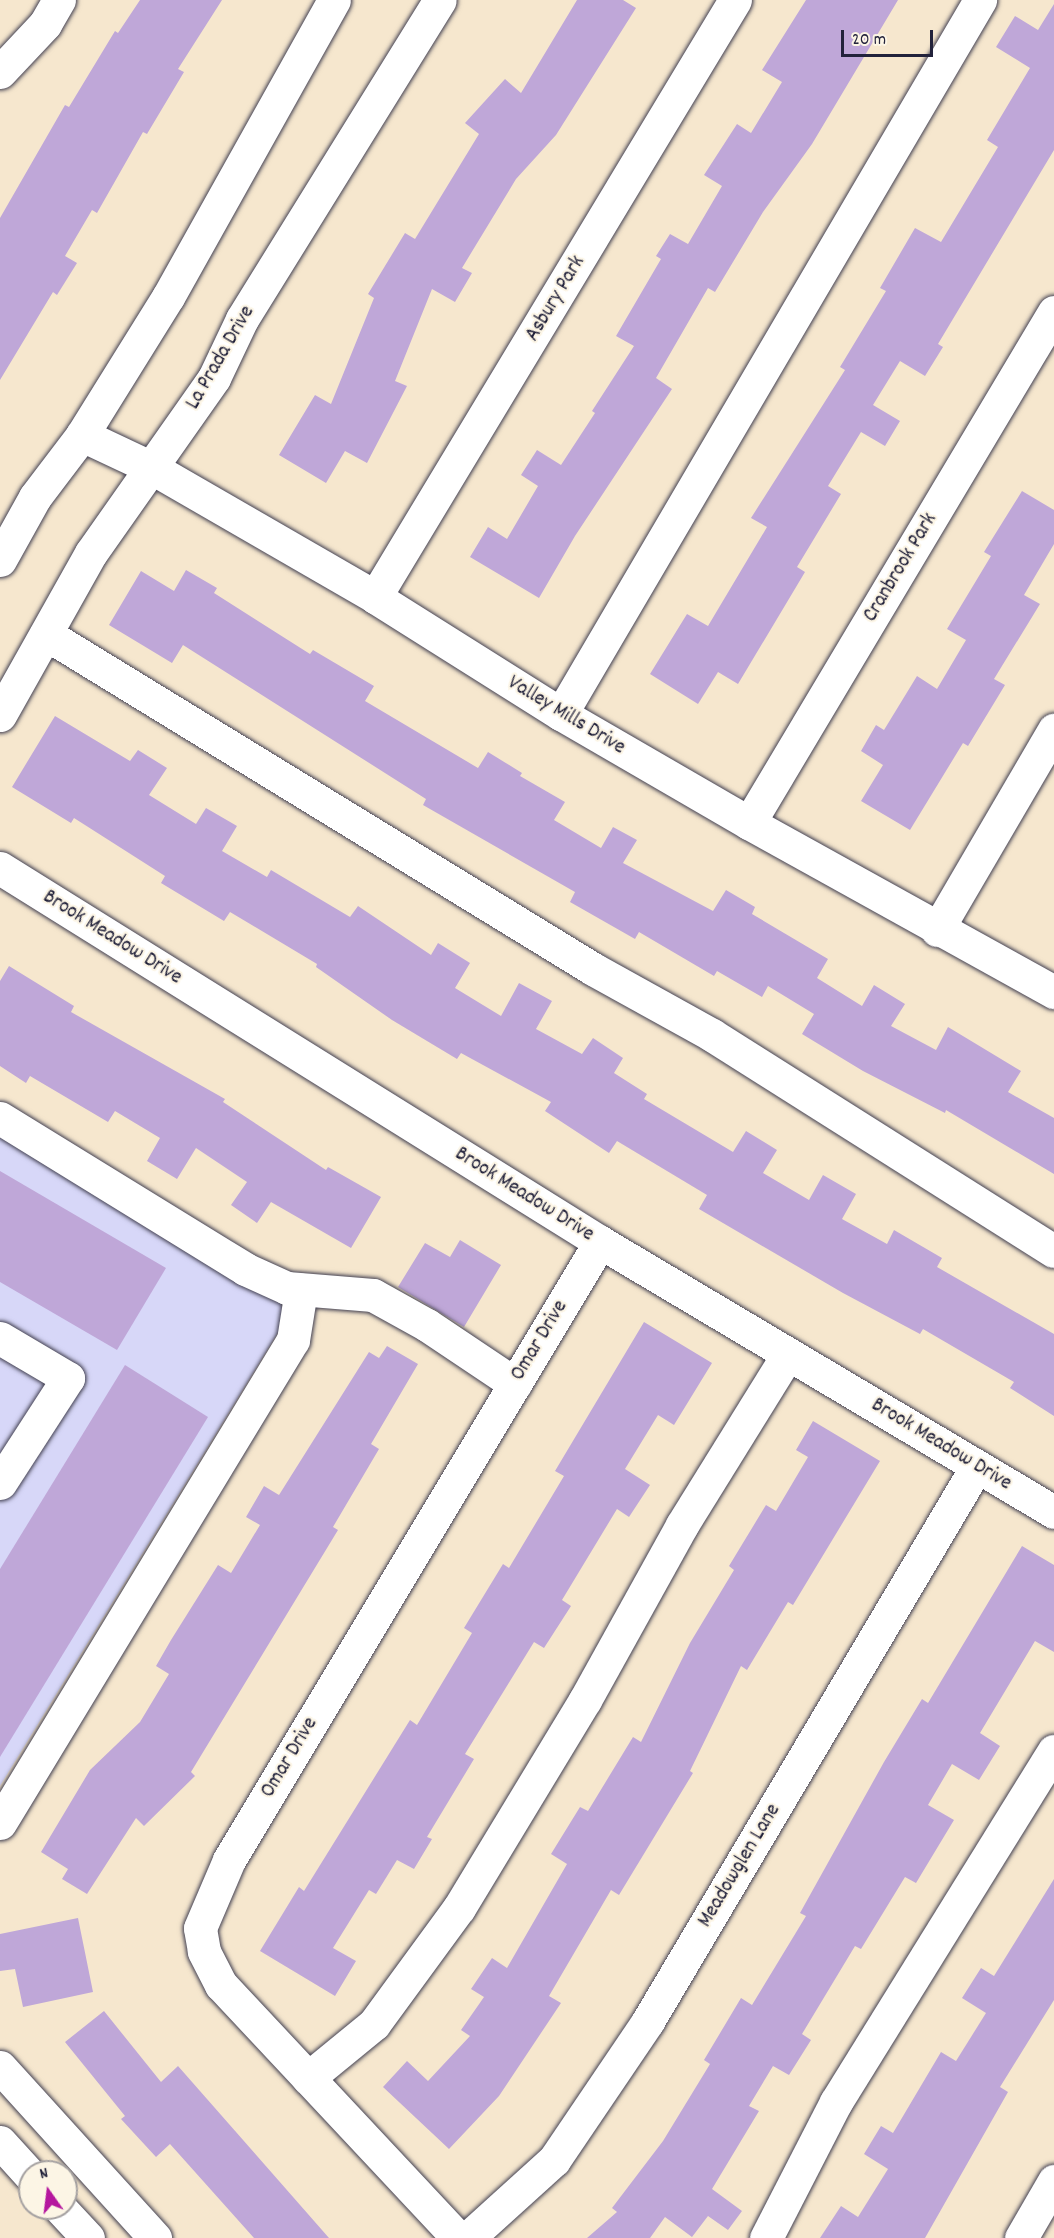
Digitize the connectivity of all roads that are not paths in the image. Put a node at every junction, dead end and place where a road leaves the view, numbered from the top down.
1 (59, 0) edge
2 (334, 0) edge
3 (440, 0) edge
4 (735, 0) edge
5 (981, 0) edge
6 (0, 72) edge
7 (1054, 312) edge
8 (82, 435) junction
9 (152, 468) junction
10 (0, 560) edge
11 (375, 597) junction
12 (46, 634) junction
13 (561, 714) junction
14 (0, 715) edge
15 (1054, 730) edge
16 (748, 824) junction
17 (0, 868) edge
18 (937, 930) junction
19 (1054, 992) edge
20 (0, 1118) edge
21 (600, 1242) junction
22 (1054, 1251) edge
23 (301, 1290) junction
24 (0, 1338) edge
25 (788, 1354) junction
26 (514, 1384) junction
27 (977, 1466) junction
28 (0, 1482) edge
29 (1054, 1512) edge
30 (1054, 1751) edge
31 (0, 1823) edge
32 (0, 2067) edge
33 (308, 2078) junction
34 (0, 2142) edge
35 (18, 2162) edge
36 (1054, 2181) edge
37 (71, 2220) edge
38 (88, 2238) edge
39 (154, 2238) edge
40 (458, 2238) edge
41 (468, 2238) edge
42 (766, 2238) edge
43 (1021, 2238) edge

1 - 6 street
2 - 8 street
3 - 9 street, La Prada Drive
4 - 11 street, Asbury Park
5 - 13 street
7 - 16 street, Cranbrook Park
8 - 9 street, Valley Mills Drive
8 - 10 street
9 - 11 street, Valley Mills Drive
9 - 12 street, La Prada Drive
11 - 13 street, Valley Mills Drive
12 - 14 street, La Prada Drive
12 - 22 street
13 - 16 street, Valley Mills Drive
15 - 18 street
16 - 18 street, Valley Mills Drive
17 - 21 street, Brook Meadow Drive
18 - 19 street, Valley Mills Drive
20 - 23 street
21 - 25 street, Brook Meadow Drive
21 - 26 street, Omar Drive
23 - 26 street
23 - 31 street
24 - 28 street
25 - 27 street, Brook Meadow Drive
25 - 33 street
26 - 33 street, Omar Drive
27 - 29 street, Brook Meadow Drive
27 - 41 street, Meadowglen Lane
30 - 42 street
32 - 39 street
33 - 40 street, Omar Drive
34 - 35 street
36 - 43 street
37 - 38 street

